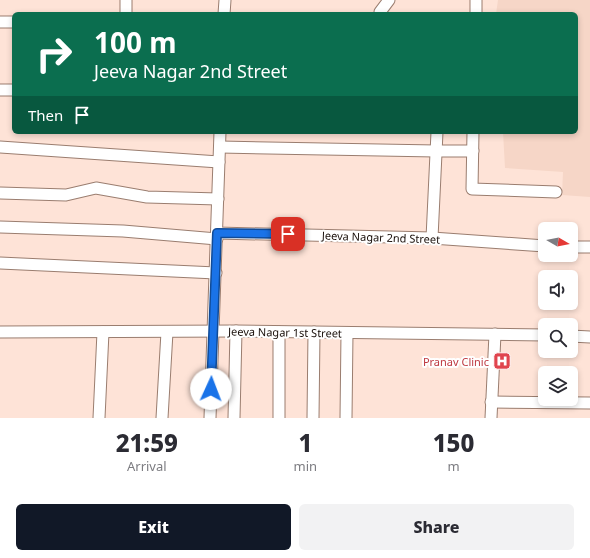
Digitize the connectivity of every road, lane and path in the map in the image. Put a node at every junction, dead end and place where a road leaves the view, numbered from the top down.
1 (126, 0) edge
2 (225, 0) edge
3 (378, 0) edge
4 (389, 0) edge
5 (476, 0) edge
6 (126, 12) edge
7 (224, 12) edge
8 (380, 12) edge
9 (381, 12) edge
10 (476, 12) edge
11 (0, 22) edge
12 (12, 22) edge
13 (0, 90) edge
14 (12, 90) edge
15 (220, 134) edge
16 (437, 134) edge
17 (473, 134) edge
18 (220, 147) junction
19 (0, 148) edge
20 (436, 151) junction
21 (473, 151) junction
22 (219, 162) junction
23 (556, 192) dead end
24 (0, 193) edge
25 (218, 199) junction
26 (0, 227) edge
27 (217, 236) junction
28 (432, 238) junction
29 (538, 246) edge
30 (590, 247) edge
31 (578, 248) edge
32 (0, 263) edge
33 (216, 273) junction
34 (214, 331) junction
35 (236, 331) junction
36 (0, 332) edge
37 (103, 332) junction
38 (167, 332) junction
39 (279, 332) junction
40 (314, 332) junction
41 (347, 332) junction
42 (495, 334) junction
43 (538, 336) edge
44 (578, 336) edge
45 (590, 337) edge
46 (491, 402) junction
47 (590, 403) edge
48 (99, 418) edge
49 (162, 418) edge
50 (210, 418) edge
51 (234, 418) edge
52 (279, 418) edge
53 (313, 418) edge
54 (346, 418) edge
55 (491, 418) edge

1 - 6 street
2 - 7 street
3 - 8 street
4 - 9 street
5 - 10 street
11 - 12 street
13 - 14 street
15 - 18 street
16 - 20 street
17 - 21 street
18 - 20 street
18 - 22 street
19 - 22 street
20 - 21 street
20 - 28 street
21 - 23 street
22 - 25 street
24 - 25 street
25 - 27 street
26 - 27 street, Jeeva Nagar 2nd Street
27 - 28 street, Jeeva Nagar 2nd Street
27 - 33 street
28 - 29 street, Jeeva Nagar 2nd Street
30 - 31 street
32 - 33 street
33 - 34 street
34 - 35 street, Jeeva Nagar 1st Street
34 - 38 street, Jeeva Nagar 1st Street
34 - 50 street
35 - 39 street, Jeeva Nagar 1st Street
35 - 51 street
36 - 37 street, Jeeva Nagar 1st Street
37 - 38 street, Jeeva Nagar 1st Street
37 - 48 street
38 - 49 street
39 - 40 street, Jeeva Nagar 1st Street
39 - 52 street
40 - 41 street, Jeeva Nagar 1st Street
40 - 53 street
41 - 42 street, Jeeva Nagar 1st Street
41 - 54 street
42 - 43 street, Jeeva Nagar 1st Street
42 - 46 street
44 - 45 street
46 - 47 street
46 - 55 street

